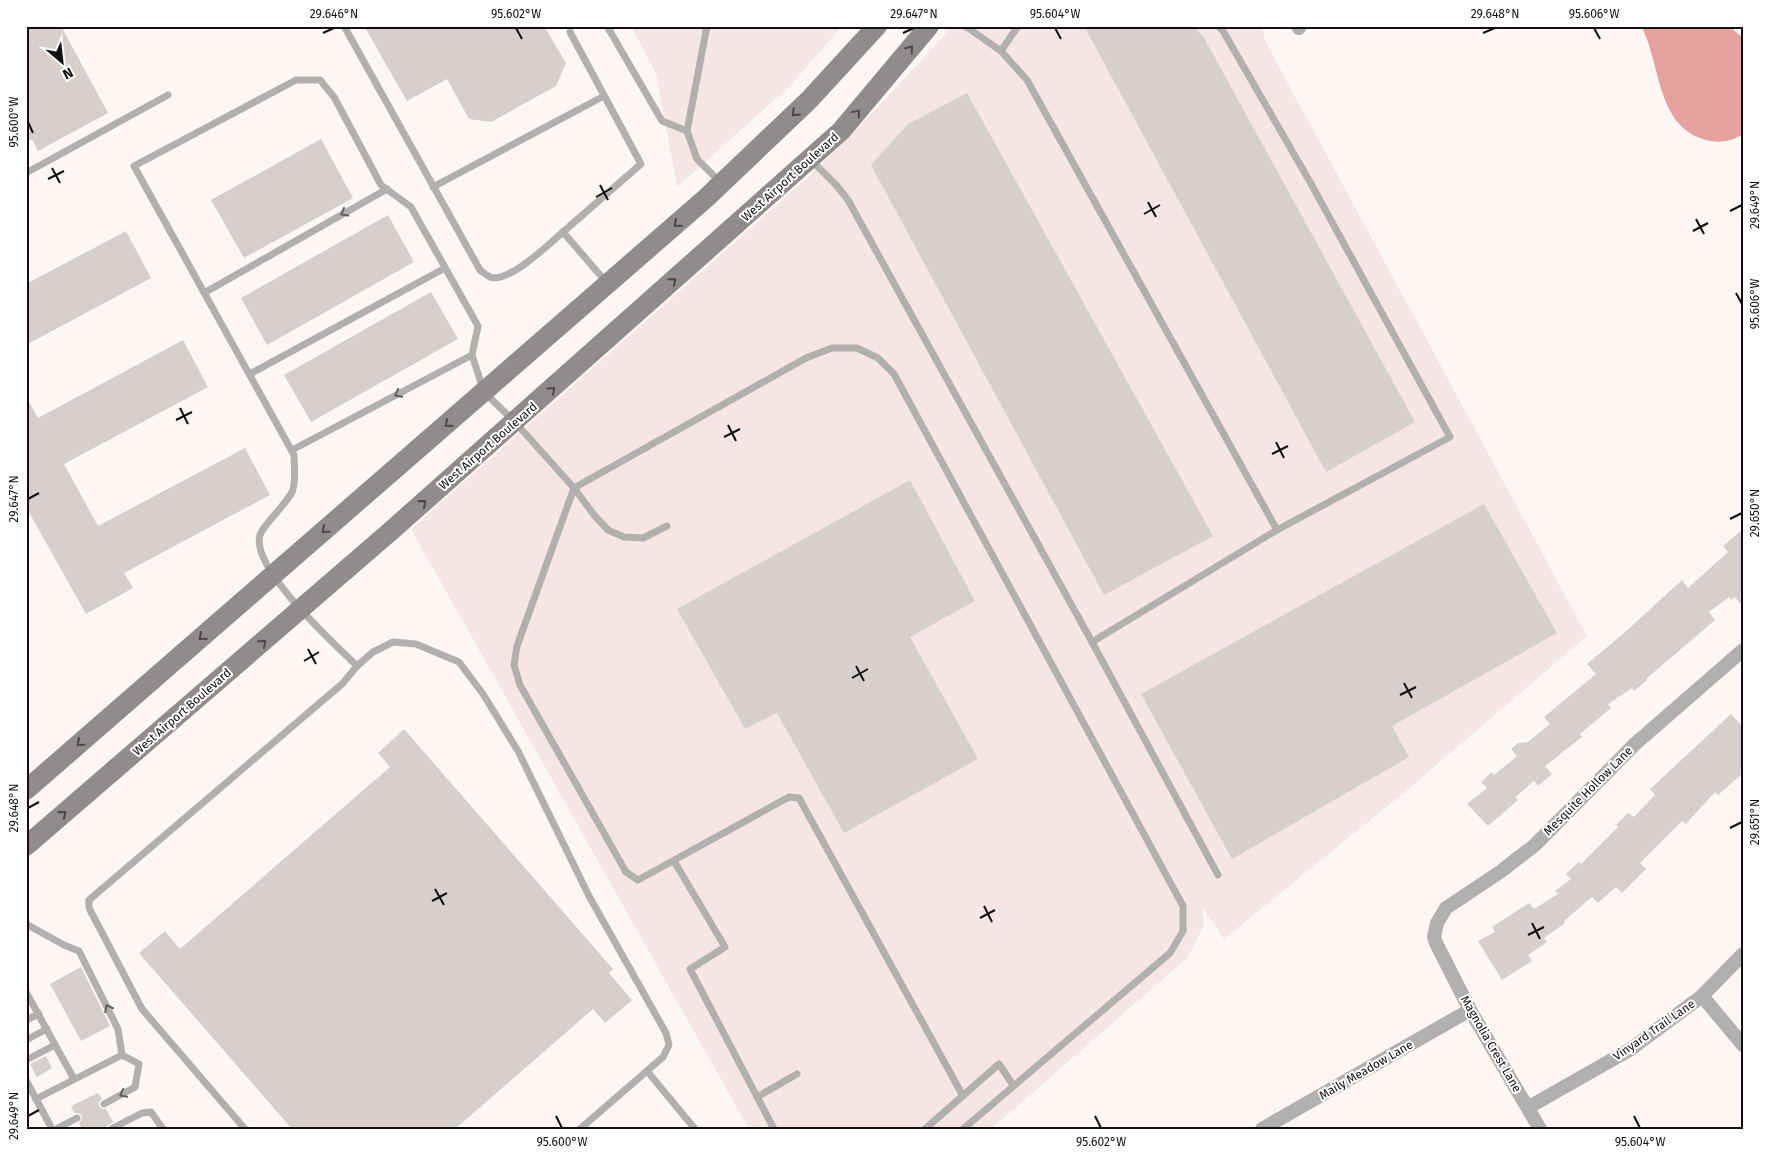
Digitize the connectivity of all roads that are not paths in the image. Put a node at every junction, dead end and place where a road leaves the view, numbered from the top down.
1 (344, 26) edge
2 (608, 26) edge
3 (707, 26) edge
4 (876, 26) edge
5 (929, 26) edge
6 (965, 26) edge
7 (1018, 26) edge
8 (1218, 26) edge
9 (570, 32) dead end
10 (1002, 51) junction
11 (168, 95) dead end
12 (604, 96) junction
13 (686, 131) junction
14 (810, 159) junction
15 (26, 173) edge
16 (722, 184) junction
17 (433, 187) junction
18 (387, 189) junction
19 (564, 232) junction
20 (445, 268) junction
21 (608, 284) junction
22 (204, 293) junction
23 (472, 355) junction
24 (250, 374) junction
25 (484, 392) junction
26 (515, 422) junction
27 (292, 450) junction
28 (574, 488) junction
29 (667, 526) dead end
30 (1277, 530) junction
31 (273, 575) junction
32 (300, 610) junction
33 (1092, 642) junction
34 (1743, 650) edge
35 (357, 666) junction
36 (26, 790) edge
37 (26, 846) edge
38 (674, 860) junction
39 (1218, 875) dead end
40 (26, 924) edge
41 (1435, 930) joint
42 (1743, 954) edge
43 (27, 995) edge
44 (1702, 996) junction
45 (1470, 1010) junction
46 (39, 1014) junction
47 (26, 1020) edge
48 (47, 1029) junction
49 (26, 1040) edge
50 (55, 1045) junction
51 (1743, 1045) edge
52 (122, 1054) junction
53 (26, 1060) edge
54 (647, 1071) junction
55 (797, 1074) dead end
56 (74, 1079) junction
57 (26, 1080) edge
58 (1013, 1085) junction
59 (963, 1096) junction
60 (757, 1097) junction
61 (36, 1099) junction
62 (104, 1104) dead end
63 (1528, 1107) junction
64 (77, 1118) dead end
65 (1287, 1123) edge
66 (52, 1129) edge
67 (56, 1129) edge
68 (111, 1129) edge
69 (163, 1129) edge
70 (245, 1129) edge
71 (580, 1129) edge
72 (695, 1129) edge
73 (774, 1129) edge
74 (925, 1129) edge
75 (963, 1129) edge
76 (1262, 1129) edge
77 (1540, 1129) edge

1 - 17 lane
2 - 13 lane
3 - 13 lane
4 -> 16 main road
14 -> 5 main road, West Airport Boulevard
6 - 10 lane
7 - 10 lane
8 - 30 lane
9 - 12 lane
10 - 30 lane
11 - 15 lane
12 - 17 lane
12 - 19 lane
13 - 16 lane
26 -> 14 main road, West Airport Boulevard
14 - 33 lane
16 -> 21 main road
17 - 19 lane
18 - 20 lane
18 -> 22 lane
18 - 22 lane
19 - 21 lane
20 - 23 lane
20 - 24 lane
21 - 25 main road
22 - 24 lane
23 - 25 lane
23 -> 27 lane
24 - 27 lane
25 - 26 lane
25 -> 31 main road
26 - 28 lane
32 -> 26 main road, West Airport Boulevard
27 - 31 lane
28 - 29 lane
28 - 38 lane
28 - 58 lane
30 - 33 lane
31 - 32 lane
31 -> 36 main road
32 - 35 lane
37 -> 32 main road, West Airport Boulevard
33 - 39 lane
34 - 41 street, Mesquite Hollow Lane
35 - 54 lane
35 - 70 lane
38 - 59 lane
38 - 60 lane
52 -> 40 lane
41 - 45 street, Magnolia Crest Lane
42 - 44 street, Vinyard Trail Lane
43 - 46 lane
44 - 51 street
44 - 63 street, Vinyard Trail Lane
45 - 63 street, Magnolia Crest Lane
45 - 65 street, Maily Meadow Lane
46 - 47 lane
46 - 48 lane
48 - 49 lane
48 - 50 lane
50 - 53 lane
50 - 56 lane
52 - 56 lane
52 -> 62 lane
54 - 71 lane
54 - 72 lane
55 - 60 lane
56 - 61 lane
57 - 61 lane
58 - 59 lane
58 - 75 lane
59 - 74 lane
60 - 73 lane
61 - 66 lane
63 - 77 street, Magnolia Crest Lane
64 - 67 lane
65 - 76 street, Maily Meadow Lane
68 - 69 lane

